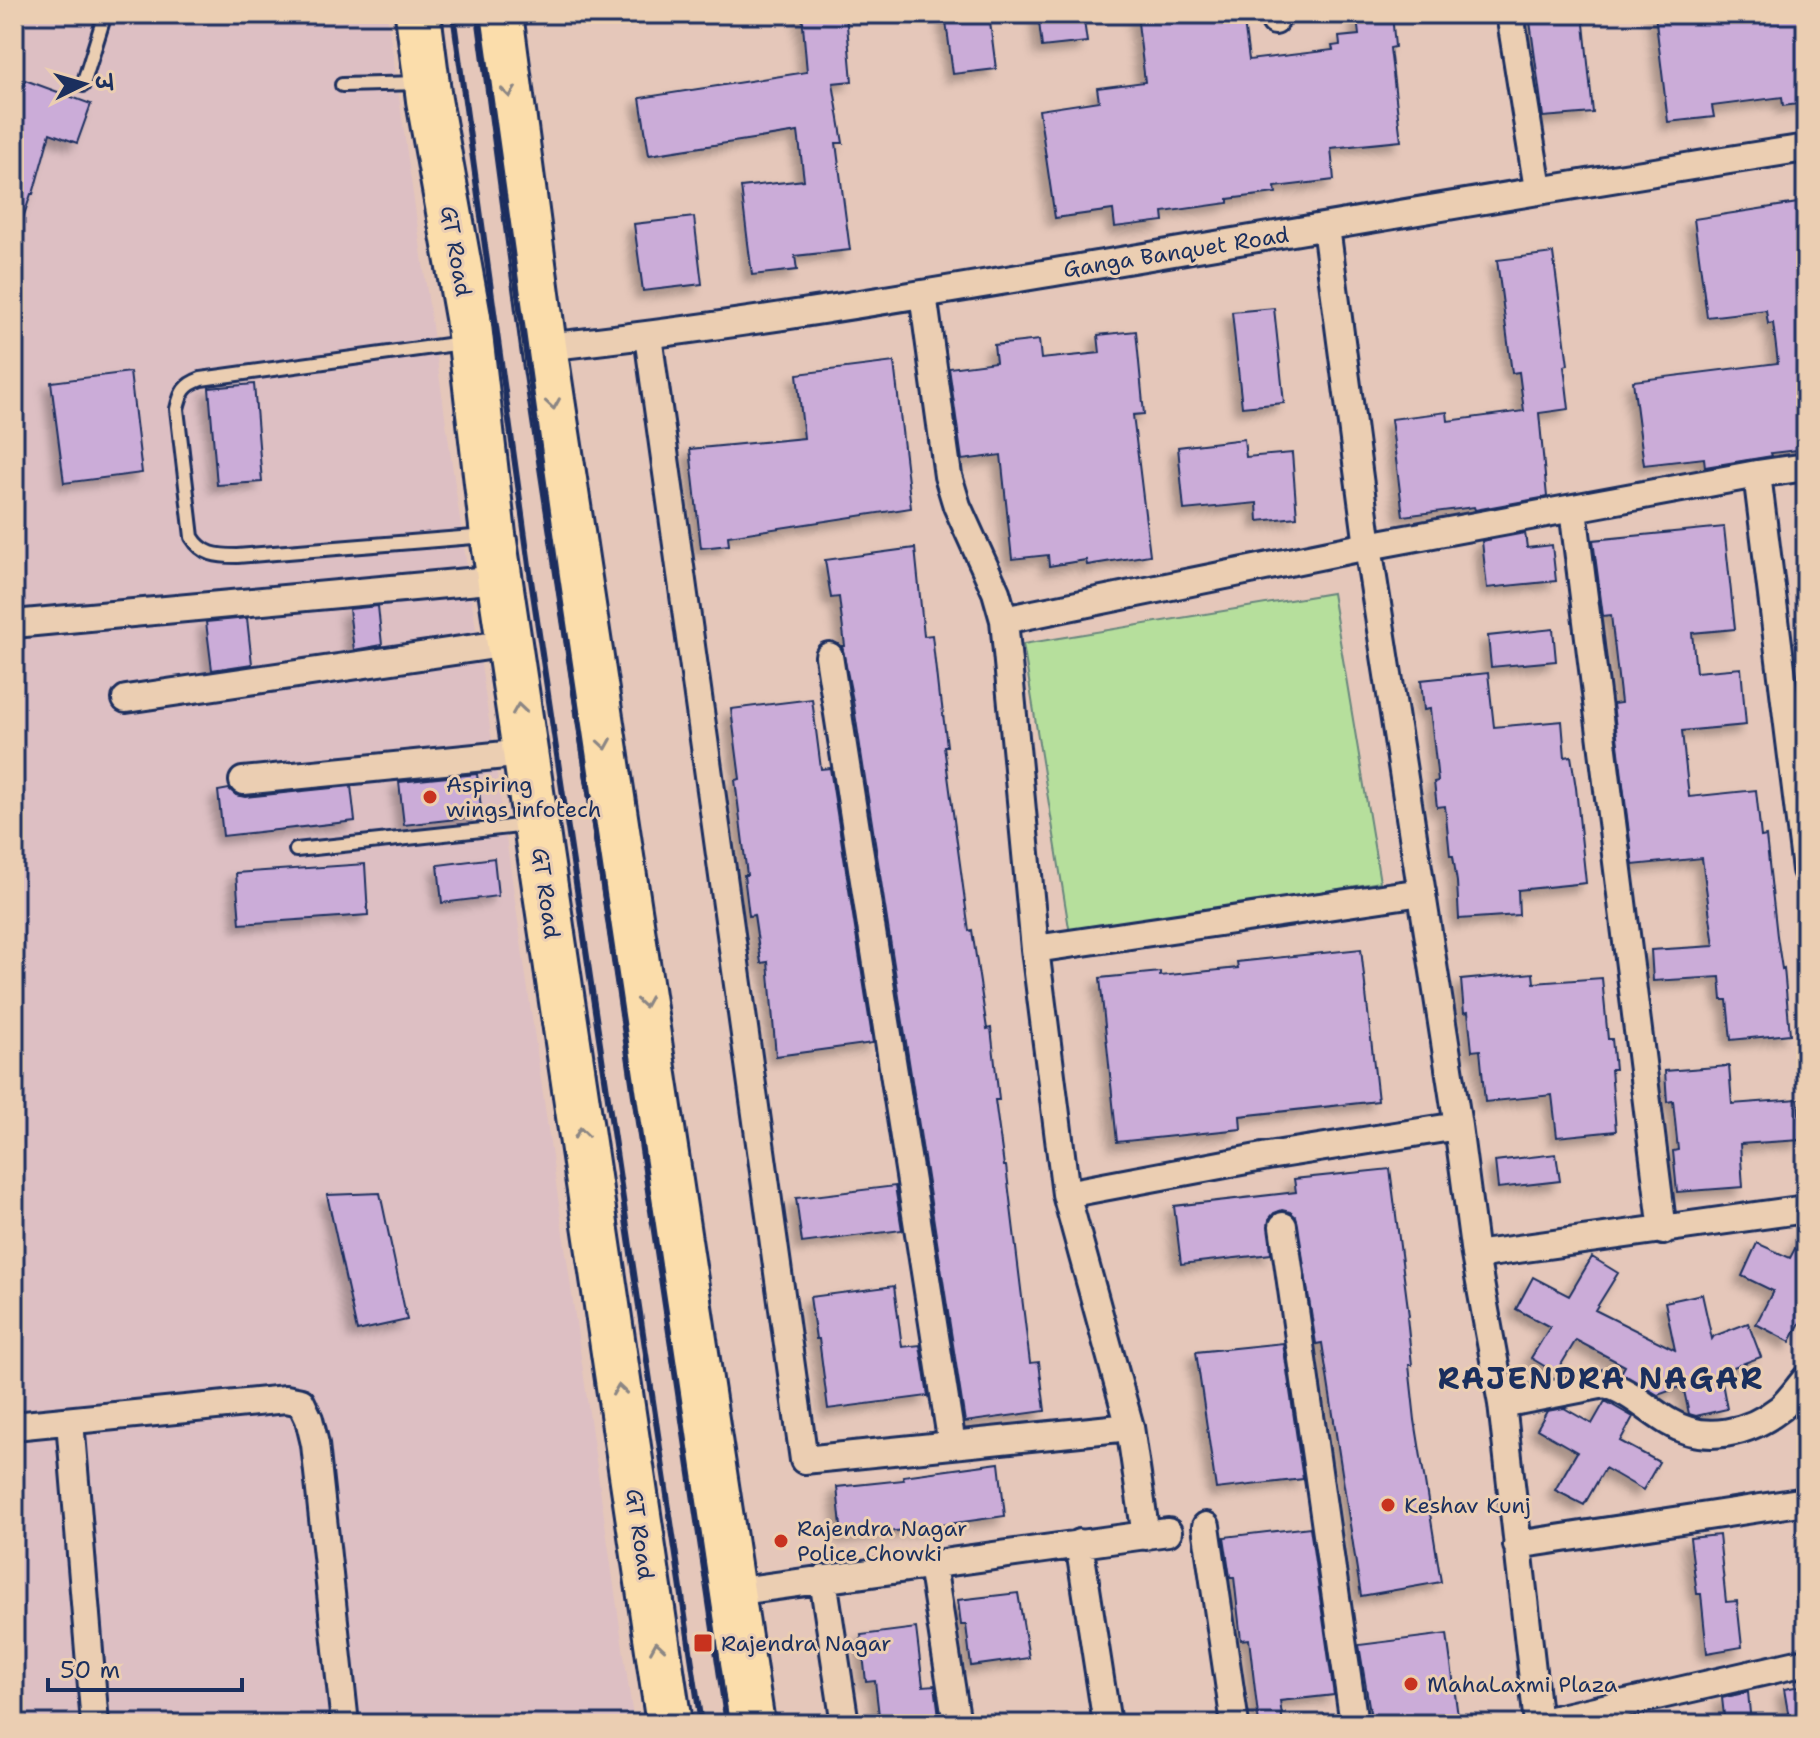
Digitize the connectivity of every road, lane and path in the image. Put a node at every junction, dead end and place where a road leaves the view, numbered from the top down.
1 (105, 14) edge
2 (418, 14) edge
3 (500, 14) edge
4 (1510, 14) edge
5 (427, 83) junction
6 (83, 85) dead end
7 (342, 85) dead end
8 (1806, 148) edge
9 (1538, 189) junction
10 (1326, 227) junction
11 (923, 294) junction
12 (648, 336) junction
13 (471, 341) junction
14 (544, 347) junction
15 (1806, 467) edge
16 (1757, 474) junction
17 (1573, 509) junction
18 (493, 535) junction
19 (1368, 546) junction
20 (500, 579) junction
21 (1004, 620) junction
22 (14, 624) edge
23 (509, 643) junction
24 (829, 656) dead end
25 (126, 699) dead end
26 (525, 753) junction
27 (243, 781) dead end
28 (536, 824) junction
29 (296, 850) dead end
30 (1806, 870) edge
31 (1422, 892) junction
32 (1035, 949) junction
33 (1458, 1126) junction
34 (1066, 1194) junction
35 (1806, 1209) edge
36 (1283, 1226) dead end
37 (1663, 1231) junction
38 (1475, 1255) junction
39 (1806, 1379) edge
40 (1502, 1404) junction
41 (70, 1421) junction
42 (14, 1426) edge
43 (1130, 1427) junction
44 (952, 1445) junction
45 (1806, 1501) edge
46 (1206, 1526) dead end
47 (1079, 1543) junction
48 (1517, 1545) junction
49 (932, 1565) junction
50 (823, 1579) junction
51 (733, 1592) junction
52 (1806, 1662) edge
53 (95, 1724) edge
54 (345, 1724) edge
55 (669, 1724) edge
56 (752, 1724) edge
57 (845, 1724) edge
58 (957, 1724) edge
59 (1107, 1724) edge
60 (1235, 1724) edge
61 (1354, 1724) edge
62 (1538, 1724) edge

1 - 6 lane
2 - 5 highway, GT Road
3 -> 14 highway
4 - 9 street
5 - 7 lane
5 - 13 highway, GT Road
8 - 9 street, Ganga Banquet Road
9 - 10 street, Ganga Banquet Road
10 - 11 street, Ganga Banquet Road
10 - 19 street
11 - 12 street, Ganga Banquet Road
11 - 21 street
12 - 14 street, Ganga Banquet Road
12 - 44 street
13 - 18 highway, GT Road
13 - 18 lane
14 -> 51 highway
15 - 16 street
16 - 17 street
16 - 30 street
17 - 19 street
17 - 37 street
18 - 20 highway, GT Road
19 - 21 street
19 - 31 street
20 - 22 street
20 - 23 highway, GT Road
21 - 32 street
23 - 25 street
26 -> 23 highway, GT Road
24 - 44 street
26 - 27 street
26 - 28 highway, GT Road
28 - 29 lane
55 -> 28 highway, GT Road
31 - 32 street
31 - 33 street
32 - 34 street
33 - 34 street
33 - 38 street
34 - 43 street
35 - 37 street
36 - 61 street
37 - 38 street
38 - 40 street
39 - 40 street
40 - 48 street
41 - 42 street
41 - 53 street
41 - 54 street
43 - 44 street
43 - 47 street
45 - 48 street
46 - 60 street
47 - 49 street
47 - 59 street
48 - 62 street
49 - 50 street
49 - 58 street
50 - 51 street
50 - 57 street
51 - 56 highway
52 - 62 street

